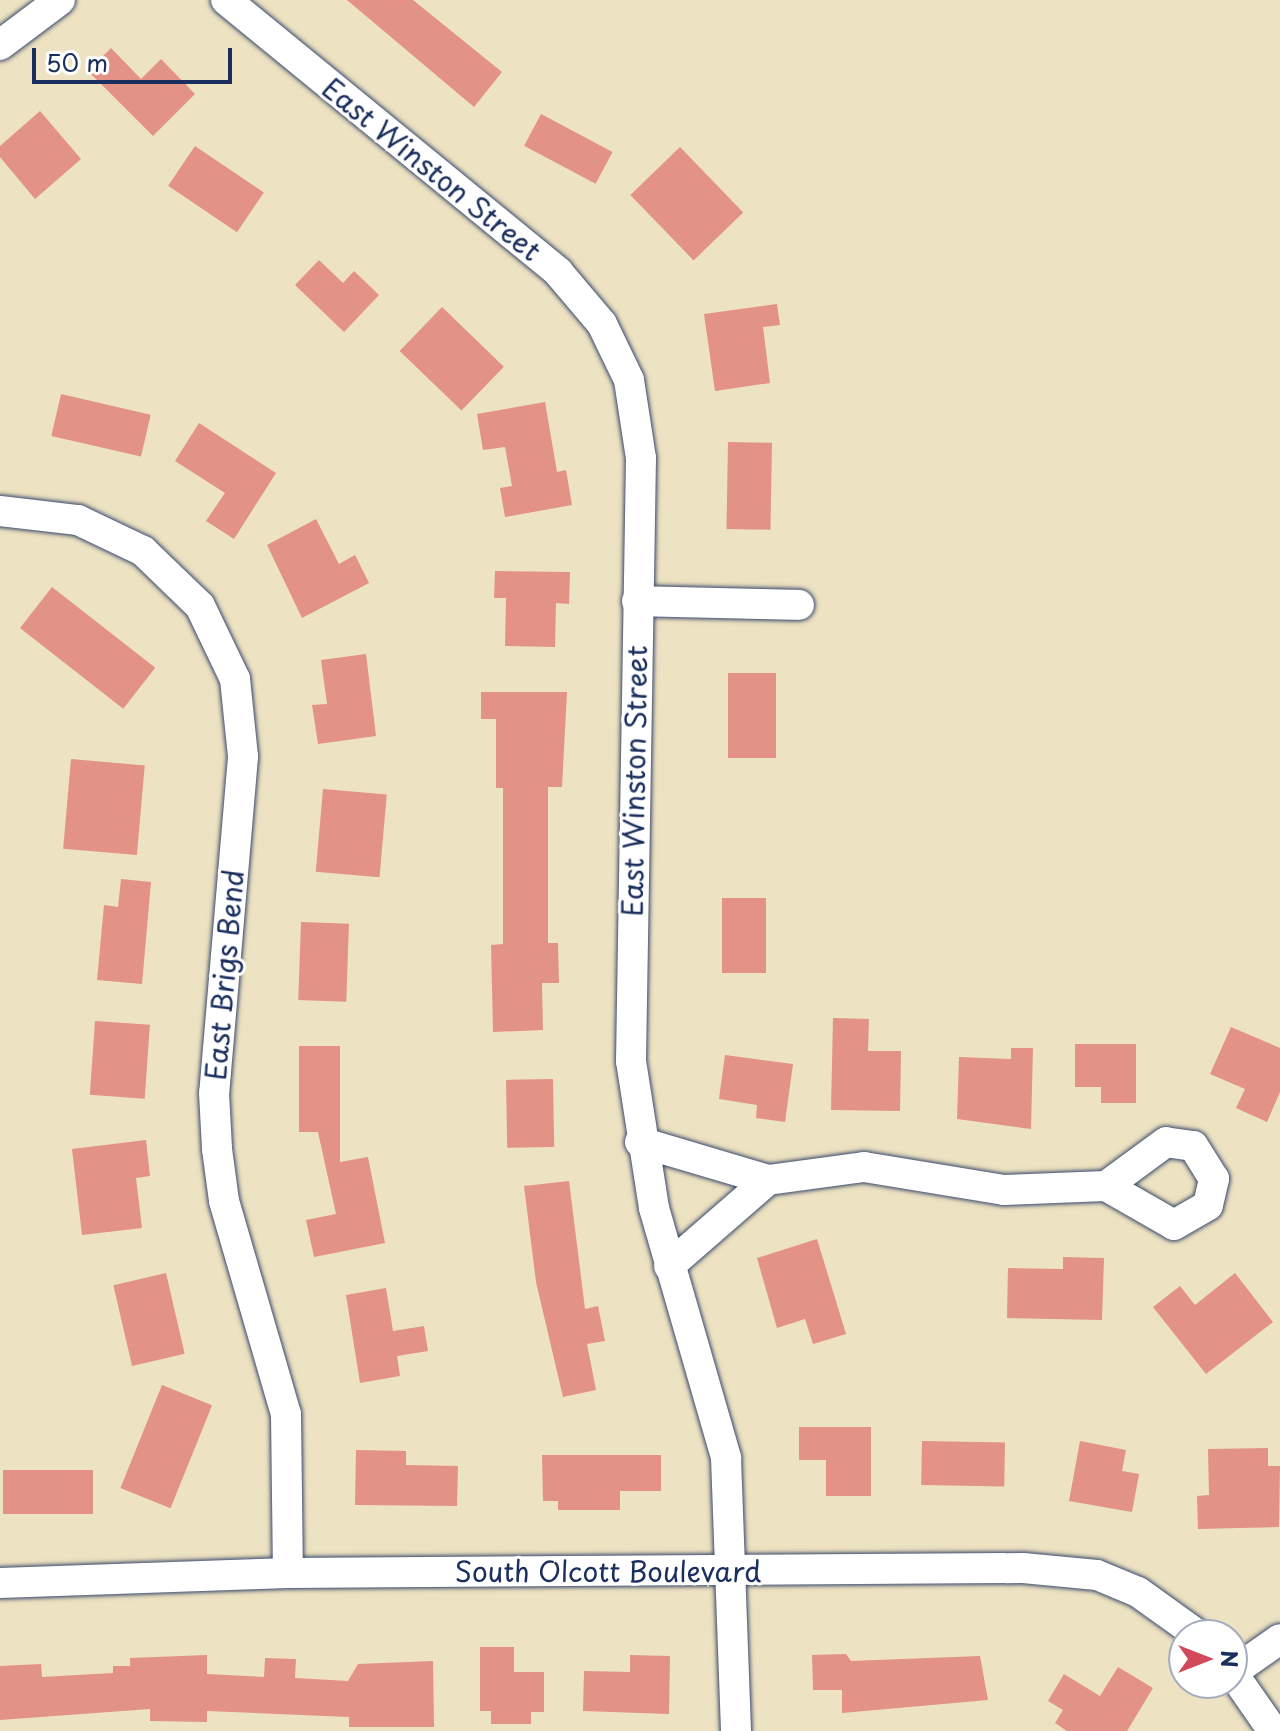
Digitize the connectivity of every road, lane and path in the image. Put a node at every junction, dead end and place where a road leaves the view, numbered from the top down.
1 (60, 0) edge
2 (226, 0) edge
3 (0, 45) edge
4 (0, 511) edge
5 (637, 601) junction
6 (799, 605) dead end
7 (640, 1142) junction
8 (768, 1180) junction
9 (1106, 1186) dead end
10 (669, 1266) junction
11 (734, 1571) junction
12 (288, 1573) junction
13 (0, 1583) edge
14 (1176, 1619) edge
15 (1280, 1639) edge
16 (1248, 1661) edge
17 (1248, 1695) edge
18 (736, 1731) edge
19 (1273, 1731) edge

1 - 3 street
2 - 5 street, East Winston Street
4 - 12 street, East Brigs Bend
5 - 6 street
5 - 7 street, East Winston Street
7 - 8 street
7 - 10 street, East Winston Street
8 - 9 street
8 - 10 street
10 - 11 street, East Winston Street
11 - 12 street, South Olcott Boulevard
11 - 14 street, South Olcott Boulevard
11 - 18 street, East Winston Street
12 - 13 street, South Olcott Boulevard
15 - 16 street
17 - 19 street

